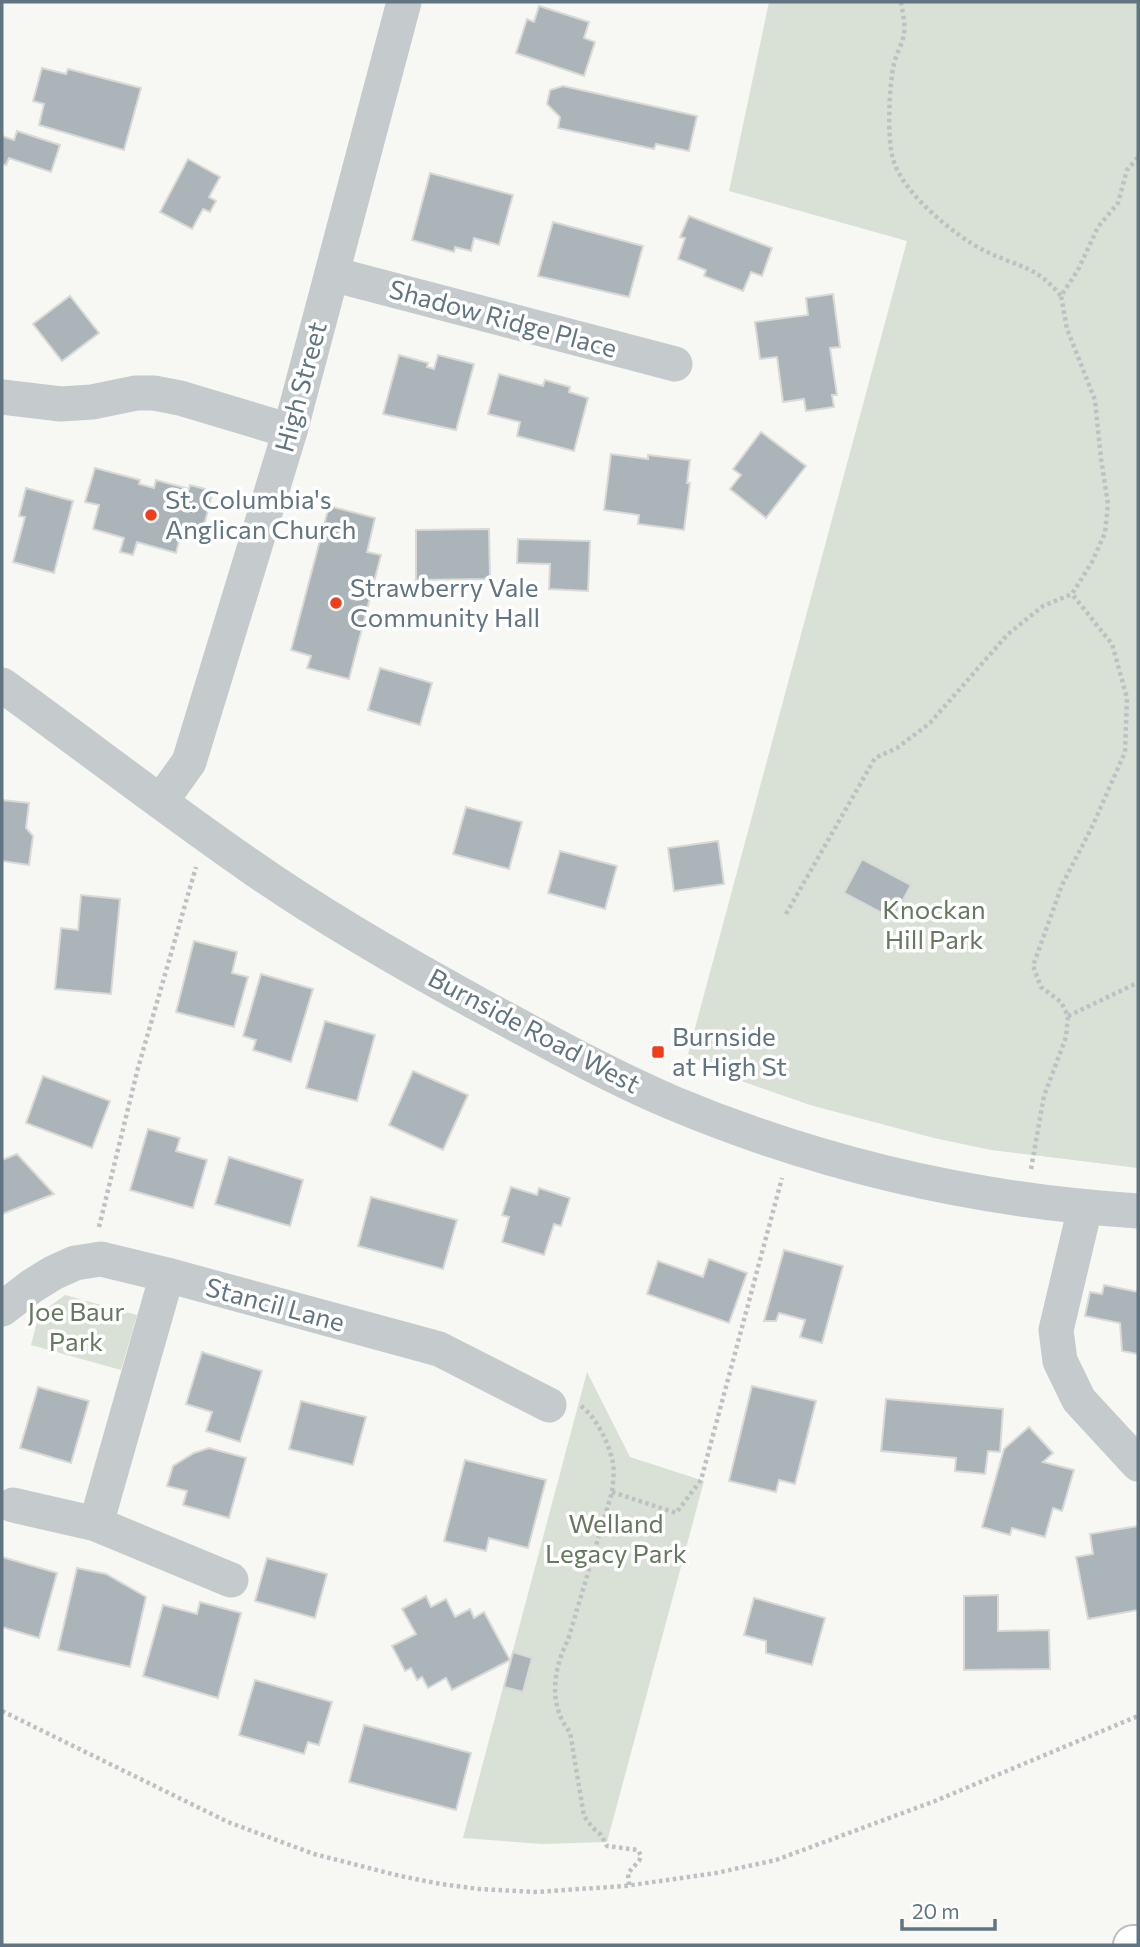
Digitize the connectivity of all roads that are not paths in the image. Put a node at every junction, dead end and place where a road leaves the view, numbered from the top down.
1 (404, 2) edge
2 (332, 274) junction
3 (675, 364) dead end
4 (2, 397) edge
5 (290, 431) junction
6 (2, 685) edge
7 (161, 801) junction
8 (1085, 1208) junction
9 (1138, 1211) edge
10 (167, 1275) junction
11 (2, 1309) edge
12 (550, 1405) road end
13 (1138, 1464) edge
14 (13, 1504) dead end
15 (96, 1524) junction
16 (231, 1580) dead end

1 - 2 street, High Street
2 - 3 street, Shadow Ridge Place
2 - 5 street, High Street
4 - 5 street
5 - 7 street, High Street
6 - 7 street, Burnside Road West
7 - 8 street, Burnside Road West
8 - 9 street, Burnside Road West
8 - 13 street
10 - 11 street, Stancil Lane
10 - 12 street, Stancil Lane
10 - 15 street
14 - 15 street
15 - 16 street

